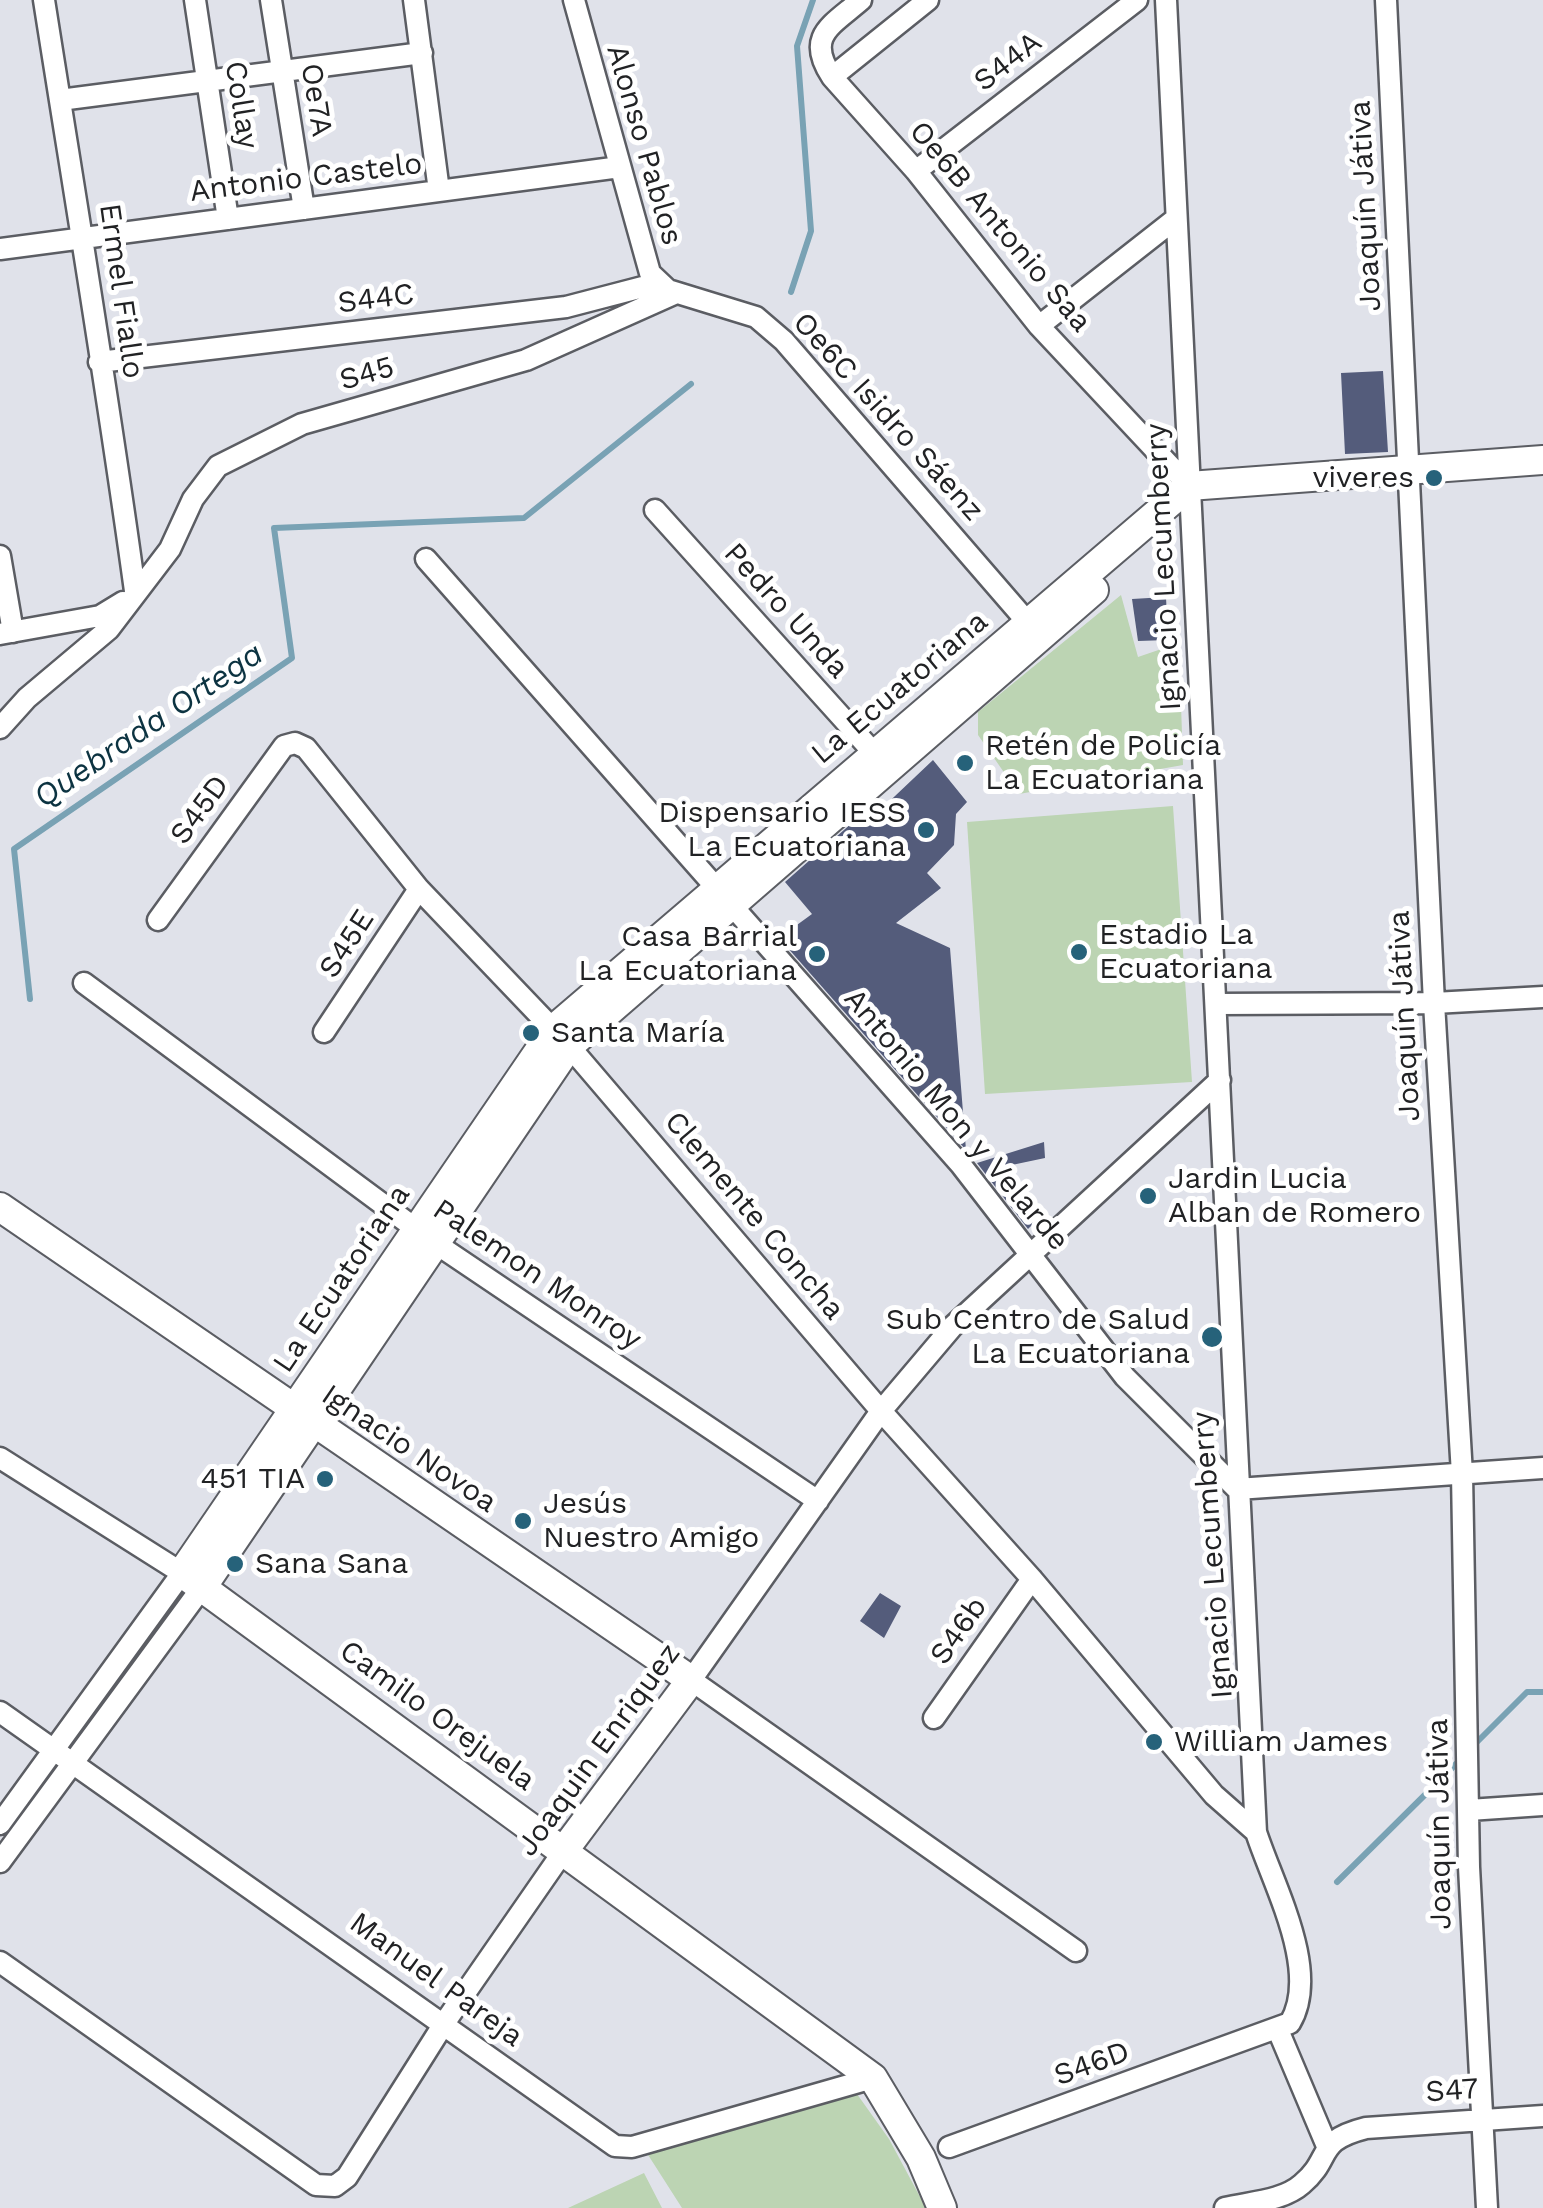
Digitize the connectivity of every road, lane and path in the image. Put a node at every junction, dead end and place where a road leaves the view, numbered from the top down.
1 (44, 0) edge
2 (195, 0) edge
3 (271, 0) edge
4 (414, 0) edge
5 (574, 0) edge
6 (861, 0) edge
7 (928, 0) edge
8 (1137, 0) edge
9 (1166, 0) edge
10 (1386, 0) edge
11 (422, 53) junction
12 (280, 74) junction
13 (832, 77) junction
14 (208, 83) junction
15 (60, 100) junction
16 (620, 167) junction
17 (916, 172) junction
18 (439, 191) junction
19 (304, 209) junction
20 (228, 219) junction
21 (1174, 220) junction
22 (86, 238) junction
23 (0, 249) edge
24 (667, 288) junction
25 (1039, 326) junction
26 (99, 362) junction
27 (1543, 460) edge
28 (1409, 476) junction
29 (1543, 479) edge
30 (1190, 495) junction
31 (655, 510) dead end
32 (0, 556) edge
33 (426, 559) dead end
34 (136, 591) junction
35 (1034, 630) junction
36 (6, 633) edge
37 (0, 728) edge
38 (296, 742) joint
39 (873, 752) junction
40 (419, 889) junction
41 (724, 897) junction
42 (158, 920) dead end
43 (84, 983) dead end
44 (1543, 997) edge
45 (1434, 1003) junction
46 (1218, 1004) junction
47 (324, 1032) dead end
48 (562, 1038) junction
49 (1220, 1080) junction
50 (0, 1207) edge
51 (425, 1235) junction
52 (1031, 1254) junction
53 (881, 1411) junction
54 (304, 1416) junction
55 (0, 1458) edge
56 (1543, 1468) edge
57 (1462, 1474) junction
58 (1237, 1488) junction
59 (818, 1502) junction
60 (1032, 1579) junction
61 (192, 1580) junction
62 (691, 1680) junction
63 (0, 1712) edge
64 (934, 1718) dead end
65 (56, 1748) junction
66 (75, 1760) junction
67 (1543, 1805) edge
68 (1469, 1810) junction
69 (0, 1824) edge
70 (1256, 1832) junction
71 (565, 1849) junction
72 (0, 1862) edge
73 (1076, 1950) dead end
74 (0, 1962) edge
75 (445, 2022) junction
76 (1278, 2030) junction
77 (874, 2078) junction
78 (1543, 2116) edge
79 (1483, 2118) junction
80 (1326, 2146) junction
81 (949, 2147) dead end
82 (942, 2208) edge
83 (1225, 2208) edge
84 (1487, 2208) edge

1 - 15 street, Ermel Fiallo
2 - 14 street, Collay
3 - 12 street, Oe7A
4 - 11 street
5 - 16 street, Alonso Pablos
6 - 13 street
7 - 13 street
8 - 17 street, S44A
9 - 21 street, Ignacio Lecumberry
10 - 28 street, Joaquín Játiva
11 - 12 street
11 - 18 street
12 - 14 street
12 - 19 street, Oe7A
13 - 17 street, Oe6B Antonio Saa
14 - 15 street
14 - 20 street, Collay
15 - 22 street, Ermel Fiallo
16 - 18 street, Antonio Castelo
16 - 24 street, Alonso Pablos
17 - 25 street, Oe6B Antonio Saa
18 - 19 street, Antonio Castelo
19 - 20 street, Antonio Castelo
20 - 22 street, Antonio Castelo
21 - 25 street
21 - 30 street, Ignacio Lecumberry
22 - 23 street, Antonio Castelo
22 - 26 street, Ermel Fiallo
24 - 26 street, S44C
24 - 34 street, S45
24 - 35 street, Oe6C Isidro Sáenz
25 - 30 street, Oe6B Antonio Saa
26 - 34 street, Ermel Fiallo
27 - 28 street
28 - 29 street
28 - 30 street
28 - 45 street, Joaquín Játiva
30 - 35 street
30 - 46 street, Ignacio Lecumberry
31 - 39 street, Pedro Unda
32 - 36 street
33 - 41 street, Antonio Mon y Velarde
34 - 36 street
34 - 37 street, S45
35 - 39 street, La Ecuatoriana
35 - 41 street
38 - 40 street, Clemente Concha
38 - 42 street, S45D
39 - 41 street, La Ecuatoriana
40 - 47 street, S45E
40 - 48 street, Clemente Concha
41 - 48 street
41 - 52 street, Antonio Mon y Velarde
43 - 51 street, Palemon Monroy
44 - 45 street
45 - 46 street
45 - 57 street, Joaquín Játiva
46 - 49 street, Ignacio Lecumberry
48 - 51 street
48 - 53 street, Clemente Concha
49 - 52 street, Joaquin Enriquez
49 - 58 street, Ignacio Lecumberry
50 - 54 street, Ignacio Novoa
51 - 54 street
51 - 59 street, Palemon Monroy
52 - 53 street, Joaquin Enriquez
52 - 58 street, Antonio Mon y Velarde
53 - 59 street, Joaquin Enriquez
53 - 60 street, Clemente Concha
54 - 61 street
54 - 62 street, Ignacio Novoa
55 - 61 street
56 - 57 street
57 - 58 street
57 - 68 street, Joaquín Játiva
58 - 70 street, Ignacio Lecumberry
59 - 62 street, Joaquin Enriquez
60 - 64 street, S46b
60 - 70 street, Clemente Concha
61 - 65 street
61 - 66 street
61 - 71 street, Camilo Orejuela
62 - 71 street, Joaquin Enriquez
62 - 73 street, Ignacio Novoa
63 - 65 street, Manuel Pareja
65 - 66 street, Manuel Pareja
65 - 69 street
66 - 72 street
66 - 75 street, Manuel Pareja
67 - 68 street
68 - 79 street, Joaquín Játiva
70 - 76 street
71 - 75 street, Joaquin Enriquez
71 - 77 street, Camilo Orejuela
74 - 75 street, Joaquin Enriquez
75 - 77 street, Manuel Pareja
76 - 80 street
76 - 81 street, S46D
77 - 82 street
78 - 79 street, S47
79 - 80 street, S47
79 - 84 street, Joaquín Játiva
80 - 83 street

